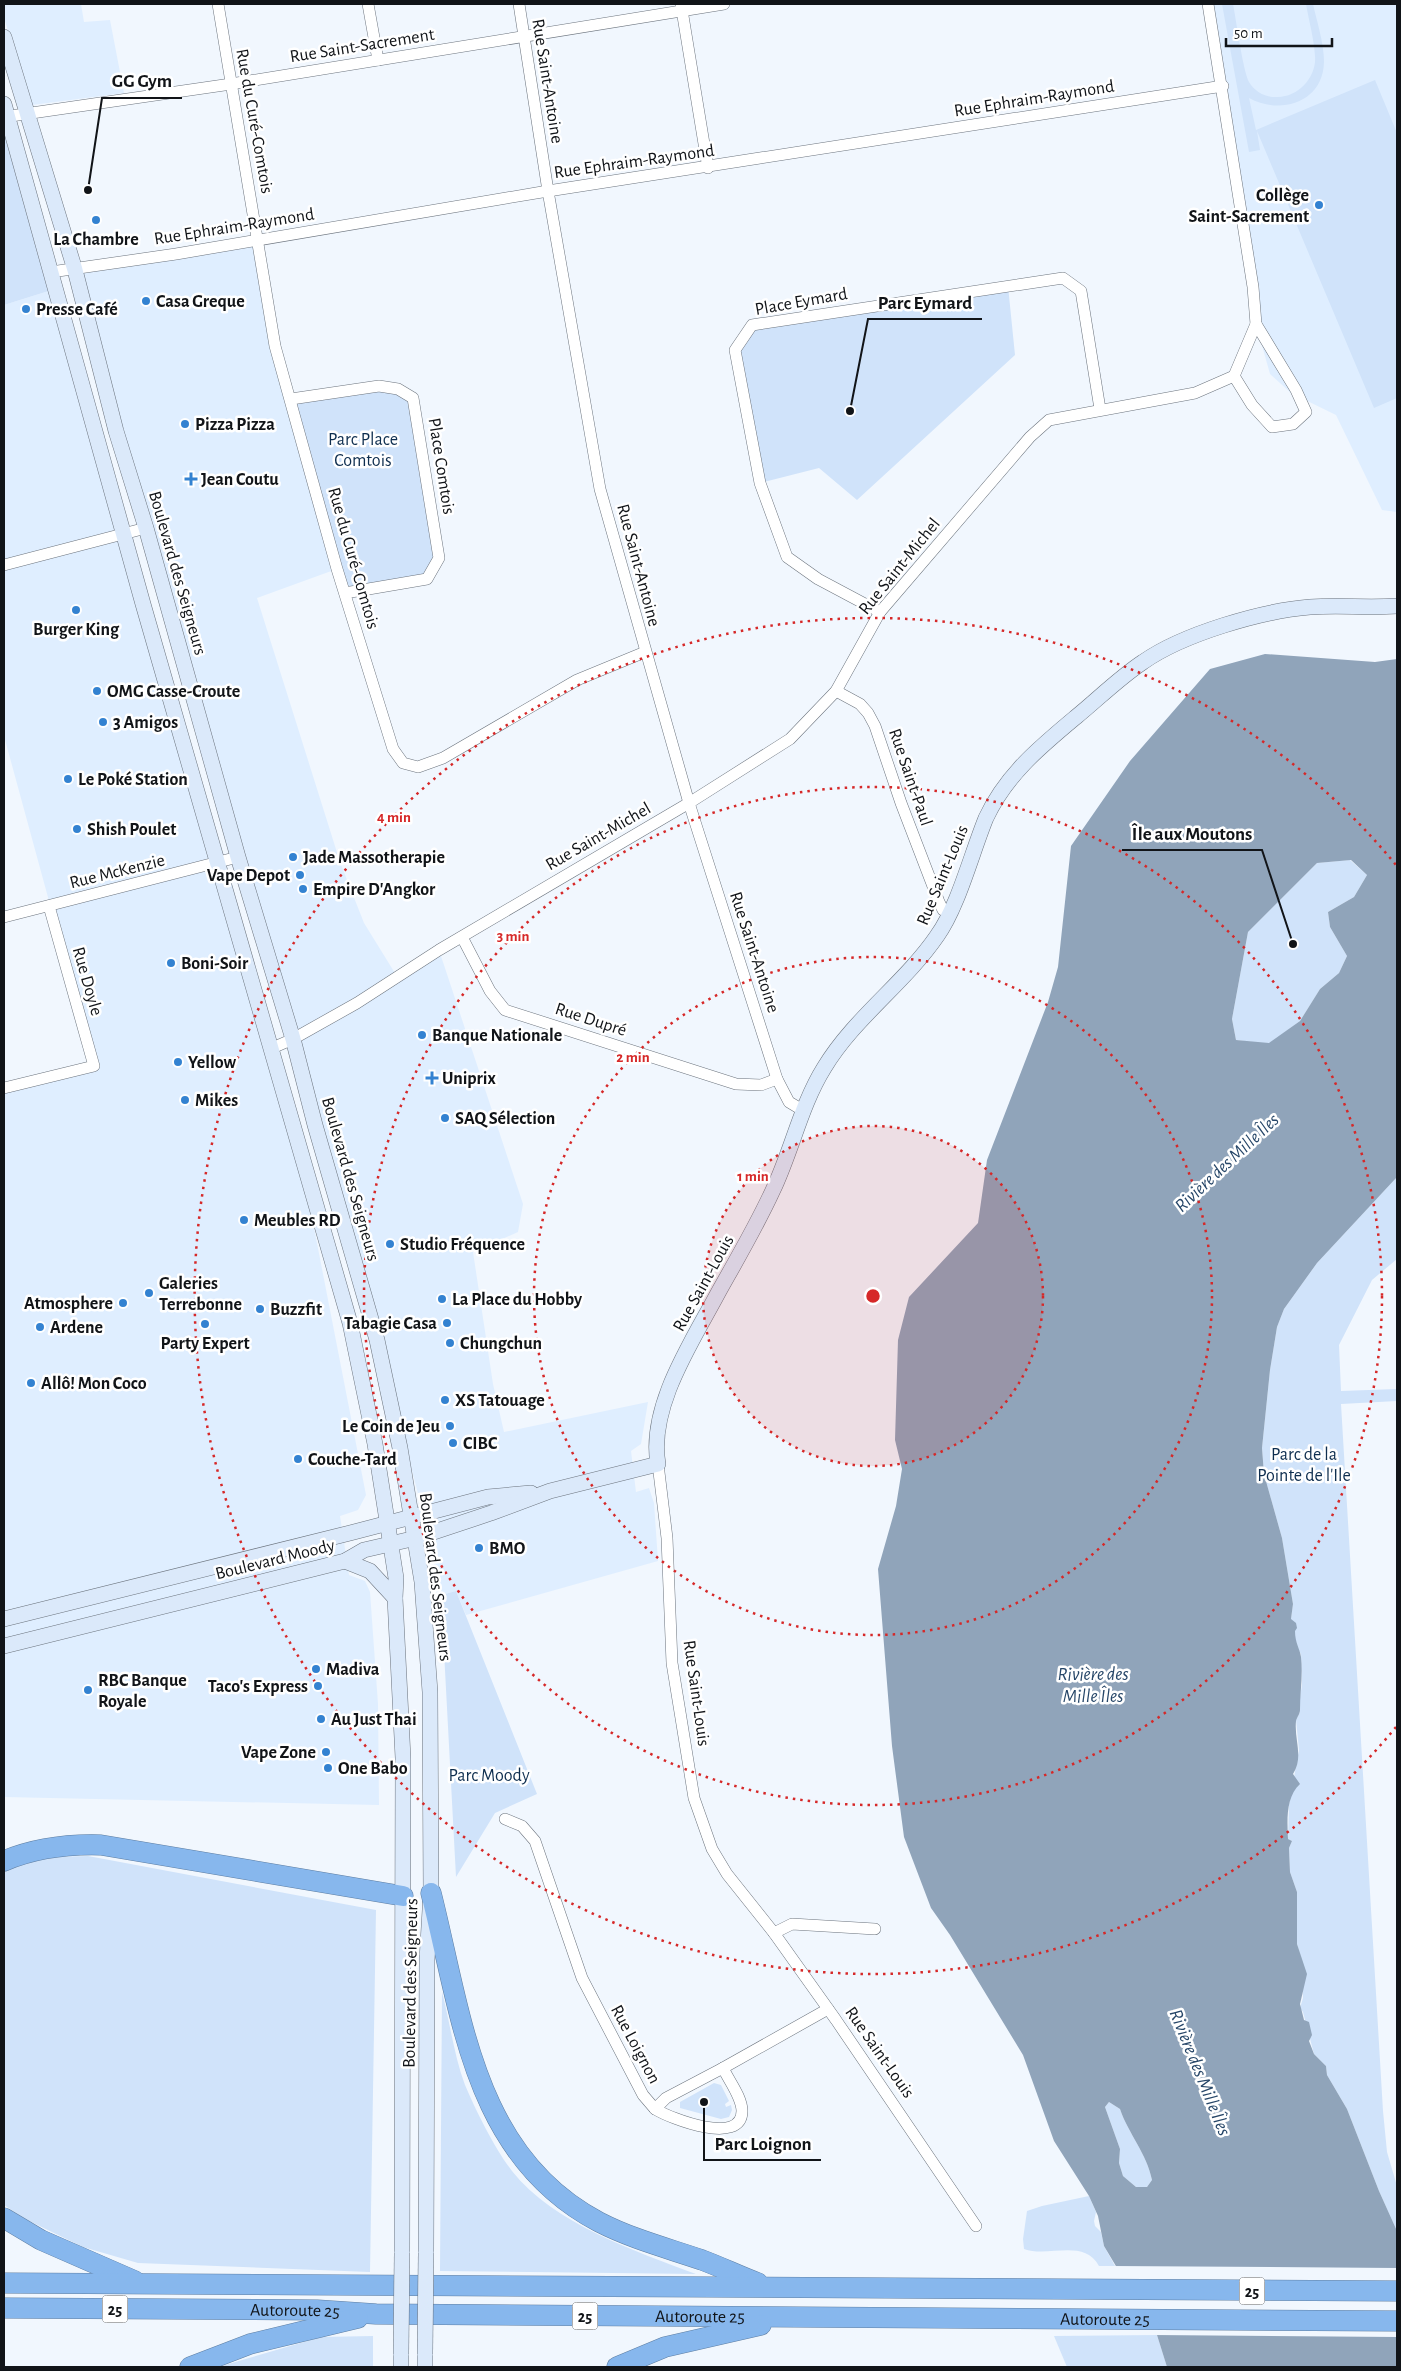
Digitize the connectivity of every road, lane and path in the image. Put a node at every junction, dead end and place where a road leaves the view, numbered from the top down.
1 (218, 4) edge
2 (368, 4) edge
3 (519, 4) edge
4 (724, 4) edge
5 (1208, 4) edge
6 (681, 7) edge
7 (524, 36) junction
8 (4, 37) edge
9 (378, 60) junction
10 (230, 84) junction
11 (1223, 86) junction
12 (5, 112) edge
13 (26, 113) junction
14 (708, 168) junction
15 (548, 191) junction
16 (258, 240) junction
17 (75, 270) junction
18 (51, 272) junction
19 (1256, 324) junction
20 (1234, 376) junction
21 (291, 399) junction
22 (1100, 409) junction
23 (146, 528) junction
24 (125, 535) junction
25 (4, 566) edge
26 (345, 593) junction
27 (1397, 606) edge
28 (880, 612) junction
29 (645, 652) junction
30 (836, 691) junction
31 (690, 803) junction
32 (238, 857) junction
33 (218, 863) junction
34 (49, 906) junction
35 (950, 913) junction
36 (4, 916) edge
37 (462, 936) junction
38 (293, 1039) junction
39 (270, 1049) junction
40 (777, 1079) junction
41 (4, 1088) edge
42 (804, 1111) junction
43 (658, 1464) junction
44 (550, 1490) junction
45 (412, 1516) junction
46 (389, 1523) junction
47 (416, 1538) junction
48 (392, 1543) junction
49 (344, 1561) junction
50 (395, 1598) junction
51 (4, 1619) edge
52 (4, 1646) edge
53 (505, 1818) dead end
54 (4, 1861) edge
55 (431, 1893) junction
56 (403, 1896) junction
57 (875, 1930) dead end
58 (774, 1933) junction
59 (828, 2009) junction
60 (723, 2068) junction
61 (655, 2109) junction
62 (4, 2218) edge
63 (976, 2226) dead end
64 (4, 2283) edge
65 (141, 2284) junction
66 (769, 2288) junction
67 (1397, 2292) edge
68 (4, 2308) edge
69 (376, 2314) junction
70 (794, 2317) junction
71 (1397, 2321) edge
72 (401, 2360) edge
73 (425, 2361) edge
74 (190, 2367) edge
75 (617, 2367) edge

1 - 10 street, Rue du Curé-Comtois
2 - 9 street
3 - 7 street, Rue Saint-Antoine
4 - 6 street, Rue Saint-Sacrement
5 - 11 street
6 - 7 street, Rue Saint-Sacrement
6 - 14 street
7 - 9 street, Rue Saint-Sacrement
7 - 15 street, Rue Saint-Antoine
8 - 13 main road, Boulevard des Seigneurs
9 - 10 street, Rue Saint-Sacrement
10 - 13 street, Rue Saint-Sacrement
10 - 16 street, Rue du Curé-Comtois
11 - 14 street, Rue Ephraim-Raymond
11 - 19 street
12 - 13 street, Rue Saint-Sacrement
12 - 18 main road, Boulevard des Seigneurs
13 - 17 main road, Boulevard des Seigneurs
14 - 15 street, Rue Ephraim-Raymond
15 - 16 street, Rue Ephraim-Raymond
15 - 29 street, Rue Saint-Antoine
16 - 17 street, Rue Ephraim-Raymond
16 - 21 street, Rue du Curé-Comtois
17 - 18 street, Rue Ephraim-Raymond
17 - 23 main road, Boulevard des Seigneurs
18 - 24 main road, Boulevard des Seigneurs
19 - 20 street
19 - 20 street
20 - 22 street, Rue Saint-Michel
21 - 26 street, Rue du Curé-Comtois
21 - 26 street, Place Comtois
22 - 28 street, Rue Saint-Michel
22 - 28 street, Place Eymard
23 - 24 street
23 - 32 main road, Boulevard des Seigneurs
24 - 25 street
24 - 33 main road, Boulevard des Seigneurs
26 - 29 street, Rue du Curé-Comtois
27 - 35 main road, Rue Saint-Louis
28 - 30 street, Rue Saint-Michel
29 - 31 street, Rue Saint-Antoine
30 - 31 street, Rue Saint-Michel
30 - 35 street, Rue Saint-Paul
31 - 37 street, Rue Saint-Michel
31 - 40 street, Rue Saint-Antoine
32 - 33 street, Rue McKenzie
32 - 38 main road, Boulevard des Seigneurs
33 - 34 street, Rue McKenzie
33 - 39 main road, Boulevard des Seigneurs
34 - 36 street, Rue McKenzie
34 - 41 street, Rue Doyle
35 - 42 main road, Rue Saint-Louis
37 - 38 street, Rue Saint-Michel
37 - 40 street, Rue Dupré
38 - 39 street, Rue Saint-Michel
38 - 45 main road, Boulevard des Seigneurs
39 - 46 main road, Boulevard des Seigneurs
40 - 42 street, Rue Saint-Antoine
42 - 43 main road, Rue Saint-Louis
43 - 44 main road, Boulevard Moody
43 - 58 street, Rue Saint-Louis
44 - 45 main road, Boulevard Moody
44 - 47 main road, Boulevard Moody
45 - 46 main road, Boulevard Moody
45 - 47 main road, Boulevard des Seigneurs
46 - 48 main road, Boulevard des Seigneurs
46 - 51 main road, Boulevard Moody
47 - 48 main road, Boulevard Moody
47 - 55 main road, Boulevard des Seigneurs
48 - 49 main road, Boulevard Moody
48 - 50 main road, Boulevard des Seigneurs
49 - 50 main road
49 - 52 main road, Boulevard Moody
50 - 56 main road, Boulevard des Seigneurs
53 - 61 street, Rue Loignon
54 - 56 highway
55 - 66 highway
55 - 73 main road, Boulevard des Seigneurs, bridge
56 - 72 main road, Boulevard des Seigneurs, bridge
57 - 58 street
58 - 59 street, Rue Saint-Louis
59 - 60 street, Rue Loignon
59 - 63 street, Rue Saint-Louis
60 - 61 street, Rue Loignon
60 - 61 street
62 - 65 highway
64 - 65 highway, Autoroute 25 / 25
65 - 66 highway, Autoroute 25 / 25
66 - 67 highway, Autoroute 25 / 25
68 - 69 highway, Autoroute 25 / 25
69 - 70 highway, Autoroute 25 / 25
69 - 74 highway
70 - 71 highway, Autoroute 25 / 25
70 - 75 highway

